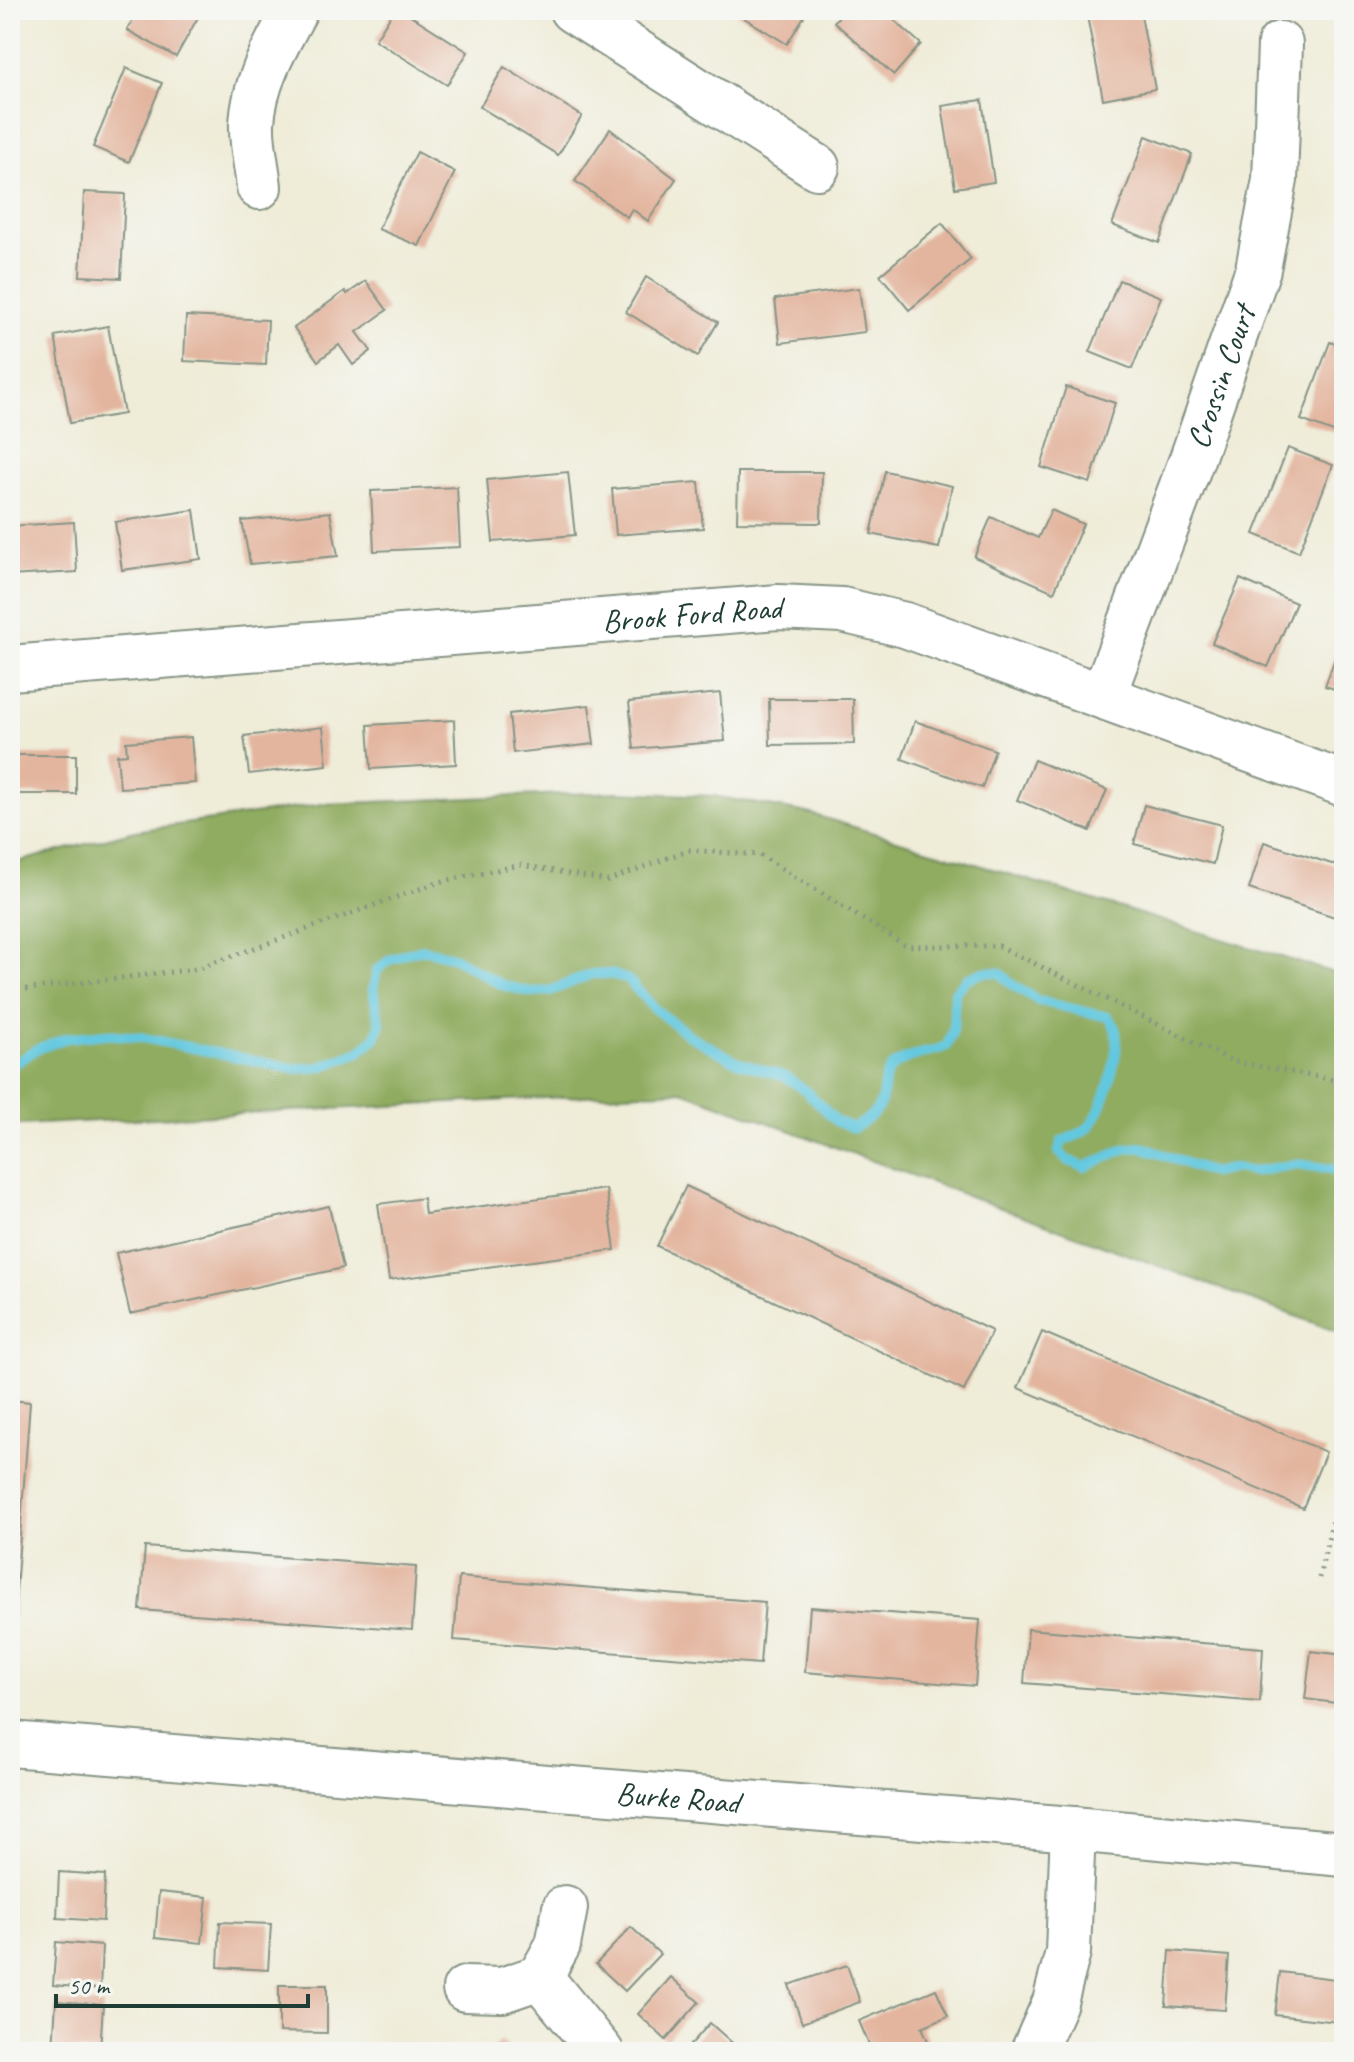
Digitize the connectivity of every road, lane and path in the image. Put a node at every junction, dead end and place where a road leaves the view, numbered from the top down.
1 (295, 10) edge
2 (572, 10) edge
3 (1280, 44) dead end
4 (817, 167) dead end
5 (259, 187) dead end
6 (10, 668) edge
7 (1103, 696) junction
8 (1344, 784) edge
9 (10, 991) edge
10 (1344, 1082) edge
11 (1344, 1472) edge
12 (1319, 1578) dead end
13 (10, 1744) edge
14 (1073, 1829) junction
15 (1344, 1854) edge
16 (565, 1908) dead end
17 (540, 1977) junction
18 (465, 1989) dead end
19 (601, 2052) edge
20 (1033, 2052) edge

1 - 5 street
2 - 4 street
3 - 7 street, Crossin Court
6 - 7 street, Brook Ford Road
7 - 8 street, Brook Ford Road
9 - 10 path
11 - 12 path
13 - 14 street, Burke Road
14 - 15 street, Burke Road
14 - 20 street
16 - 17 street
17 - 18 street
17 - 19 street

